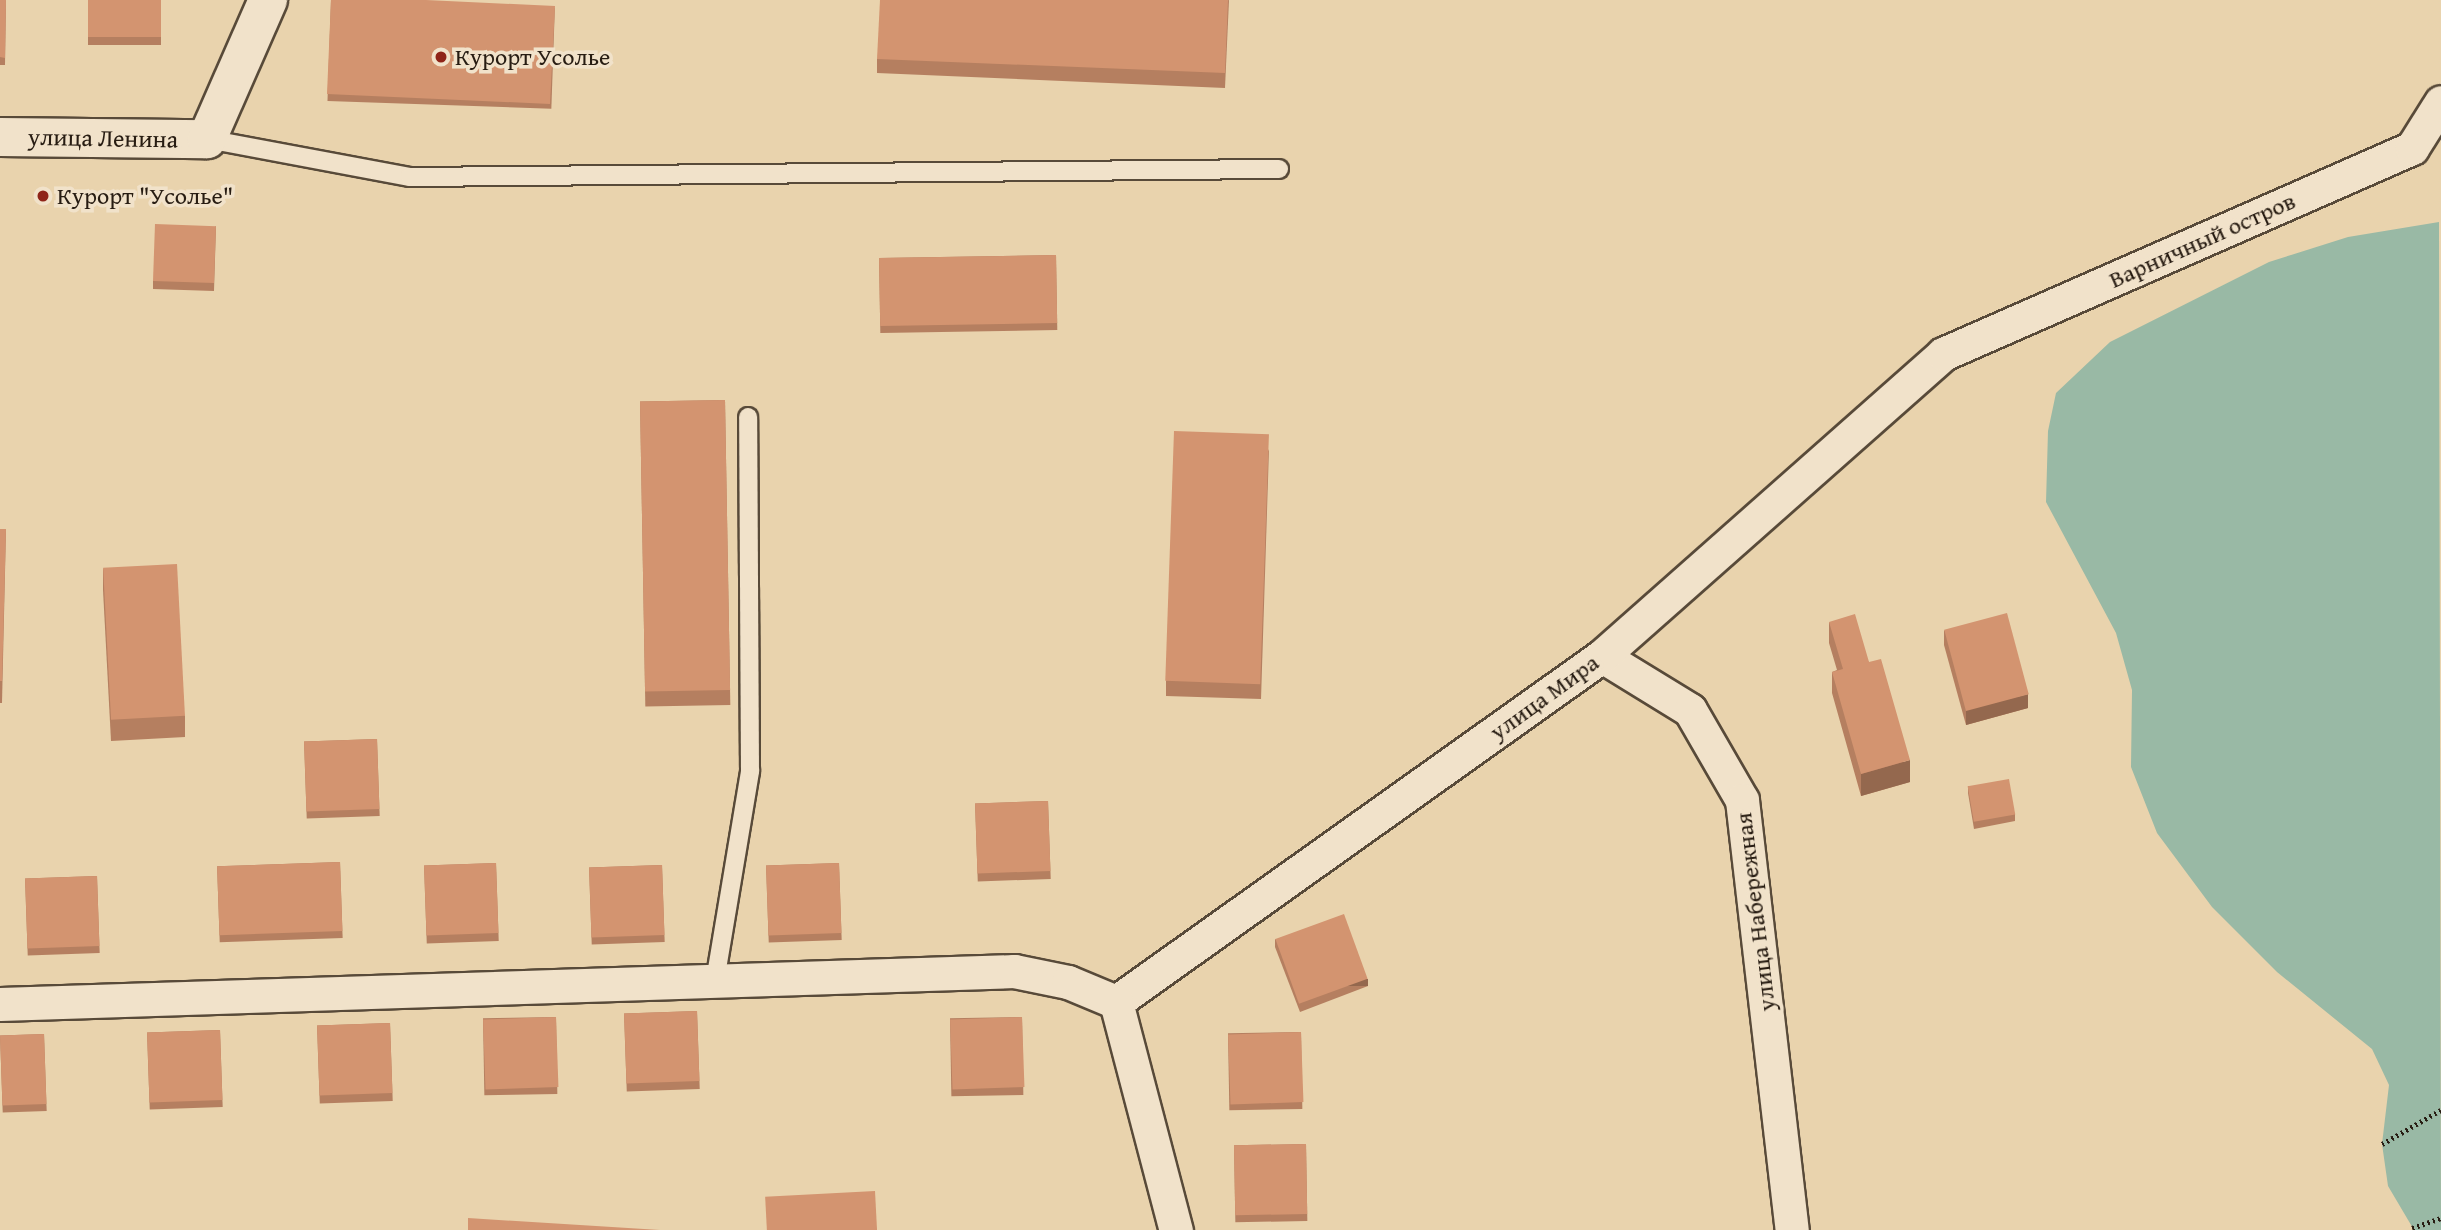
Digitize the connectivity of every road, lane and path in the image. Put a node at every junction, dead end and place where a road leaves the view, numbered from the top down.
1 (268, 0) edge
2 (2441, 102) edge
3 (0, 137) edge
4 (207, 139) junction
5 (1279, 169) dead end
6 (1943, 354) joint
7 (748, 417) dead end
8 (1602, 656) junction
9 (715, 981) junction
10 (1116, 1002) junction
11 (0, 1004) edge
12 (2441, 1110) edge
13 (2382, 1144) dead end
14 (2441, 1218) edge
15 (2412, 1228) dead end
16 (1176, 1230) edge
17 (1791, 1230) edge

1 - 4 street
2 - 6 street, Варничный остров
3 - 4 street, улица Ленина
4 - 5 lane
6 - 8 street, улица Мира
7 - 9 lane
8 - 10 street, улица Мира
8 - 17 street, улица Набережная
9 - 10 street
9 - 11 street
10 - 16 street
12 - 13 path
14 - 15 path

